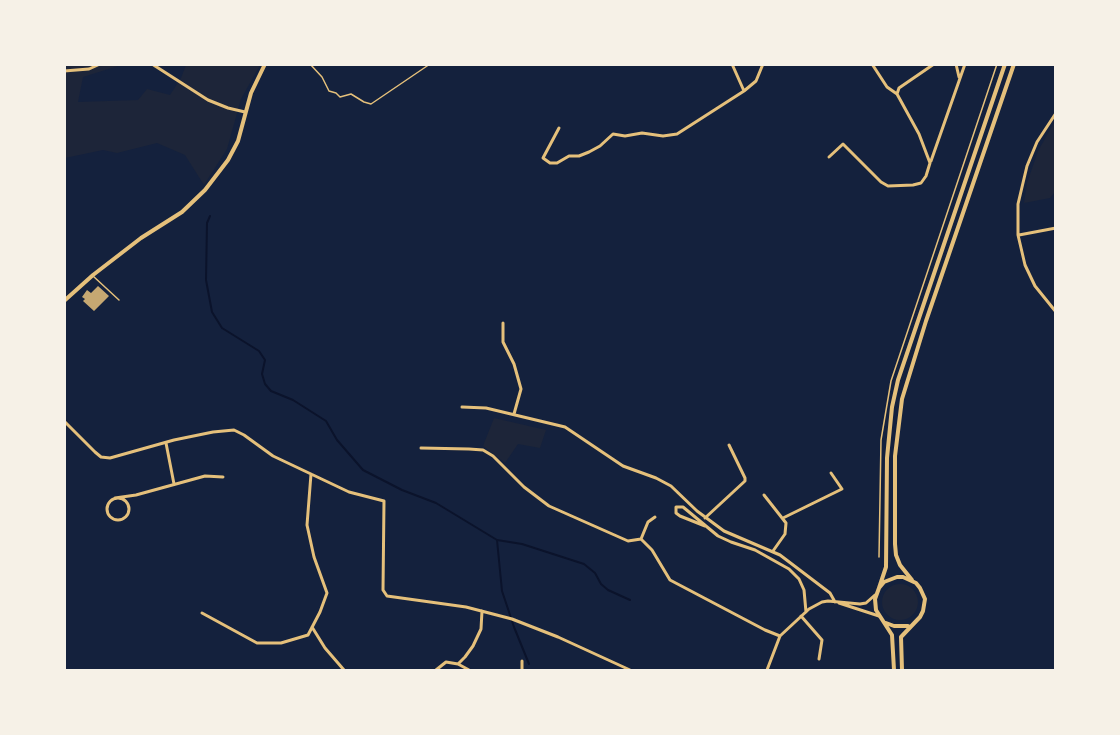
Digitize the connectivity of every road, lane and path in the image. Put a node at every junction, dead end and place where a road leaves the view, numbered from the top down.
1 (100, 64) edge
2 (152, 64) edge
3 (266, 64) edge
4 (310, 64) edge
5 (430, 64) edge
6 (732, 64) edge
7 (763, 64) edge
8 (872, 64) edge
9 (934, 64) edge
10 (956, 64) edge
11 (965, 64) edge
12 (1005, 64) edge
13 (1014, 64) edge
14 (89, 66) edge
15 (64, 71) edge
16 (960, 79) junction
17 (744, 91) junction
18 (897, 94) junction
19 (245, 112) junction
20 (1056, 113) edge
21 (559, 128) dead end
22 (829, 157) dead end
23 (930, 163) junction
24 (1056, 228) edge
25 (1018, 235) junction
26 (93, 275) junction
27 (118, 300) dead end
28 (64, 301) edge
29 (1056, 312) edge
30 (503, 323) dead end
31 (462, 407) dead end
32 (514, 414) junction
33 (64, 421) edge
34 (166, 443) junction
35 (729, 445) dead end
36 (421, 448) dead end
37 (831, 473) dead end
38 (311, 474) junction
39 (223, 477) dead end
40 (174, 484) junction
41 (136, 495) junction
42 (764, 495) dead end
43 (116, 498) junction
44 (129, 505) junction
45 (655, 517) dead end
46 (705, 518) junction
47 (783, 518) junction
48 (705, 526) junction
49 (641, 539) junction
50 (773, 551) junction
51 (912, 580) junction
52 (879, 588) junction
53 (876, 593) junction
54 (835, 602) junction
55 (482, 611) junction
56 (806, 612) junction
57 (202, 613) dead end
58 (801, 616) junction
59 (879, 616) junction
60 (883, 620) junction
61 (914, 622) junction
62 (312, 627) junction
63 (780, 636) junction
64 (819, 659) dead end
65 (522, 662) dead end
66 (458, 664) junction
67 (344, 670) edge
68 (436, 670) edge
69 (469, 670) edge
70 (522, 670) edge
71 (630, 670) edge
72 (767, 670) edge
73 (894, 670) edge
74 (902, 670) edge

1 - 14 street
2 - 19 street
3 - 19 street
4 - 5 lane
6 - 17 street
7 - 17 street
8 - 18 street
9 - 18 street
10 - 16 street
11 - 16 street
12 - 52 street
13 - 51 street
14 - 15 street
16 - 23 street
17 - 21 street
18 - 23 street
19 - 26 street
20 - 25 street
22 - 23 street
24 - 25 street
25 - 29 street
26 - 27 lane
26 - 28 street
30 - 32 street
31 - 32 street
32 - 46 street
33 - 34 street
34 - 38 street
34 - 40 street
35 - 46 street
36 - 49 street
37 - 47 street
38 - 55 street
38 - 62 street
39 - 40 street
40 - 41 street
41 - 43 street
41 - 44 street
42 - 47 street
43 - 44 street
43 - 44 street
45 - 49 street
46 - 50 street
47 - 50 street
48 - 48 street
48 - 56 street
49 - 63 street
50 - 54 street
51 - 52 street
51 - 61 street
52 - 53 street
53 - 54 street
53 - 59 street
54 - 56 street
54 - 59 street
55 - 66 street
55 - 71 street
56 - 58 street
57 - 62 street
58 - 63 street
58 - 64 street
59 - 60 street
60 - 61 street
60 - 73 street
61 - 74 street
62 - 67 street
63 - 72 street
65 - 70 street
66 - 68 street
66 - 69 street

